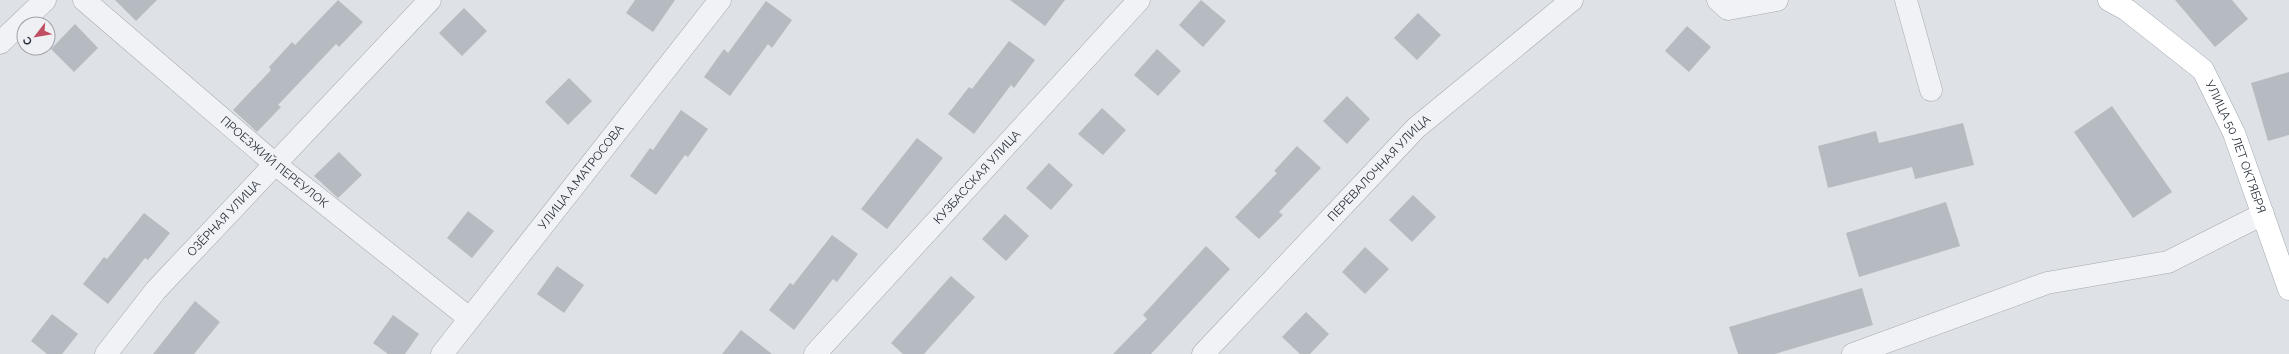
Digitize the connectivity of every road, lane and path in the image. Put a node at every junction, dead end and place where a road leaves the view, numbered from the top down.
1 (45, 0) edge
2 (84, 0) edge
3 (430, 0) edge
4 (720, 0) edge
5 (1139, 0) edge
6 (1572, 0) edge
7 (1718, 0) edge
8 (1777, 0) edge
9 (1906, 0) edge
10 (2109, 0) edge
11 (0, 43) edge
12 (1931, 90) dead end
13 (275, 164) junction
14 (2263, 214) junction
15 (2289, 289) edge
16 (469, 318) junction
17 (106, 354) edge
18 (442, 354) edge
19 (815, 354) edge
20 (1203, 354) edge
21 (1852, 354) edge

1 - 11 street
2 - 13 street, ПРОЕЗЖИЙ ПЕРЕУЛОК
3 - 13 street, ОЗЁРНАЯ УЛИЦА
4 - 16 street, УЛИЦА А.МАТРОСОВА
5 - 19 street, КУЗБАССКАЯ УЛИЦА
6 - 20 street, ПЕРЕВАЛОЧНАЯ УЛИЦА
7 - 8 street
9 - 12 street
10 - 14 main road, УЛИЦА 50 ЛЕТ ОКТЯБРЯ
13 - 16 street, ПРОЕЗЖИЙ ПЕРЕУЛОК
13 - 17 street, ОЗЁРНАЯ УЛИЦА
14 - 15 main road, УЛИЦА 50 ЛЕТ ОКТЯБРЯ
14 - 21 street
16 - 18 street, УЛИЦА А.МАТРОСОВА

